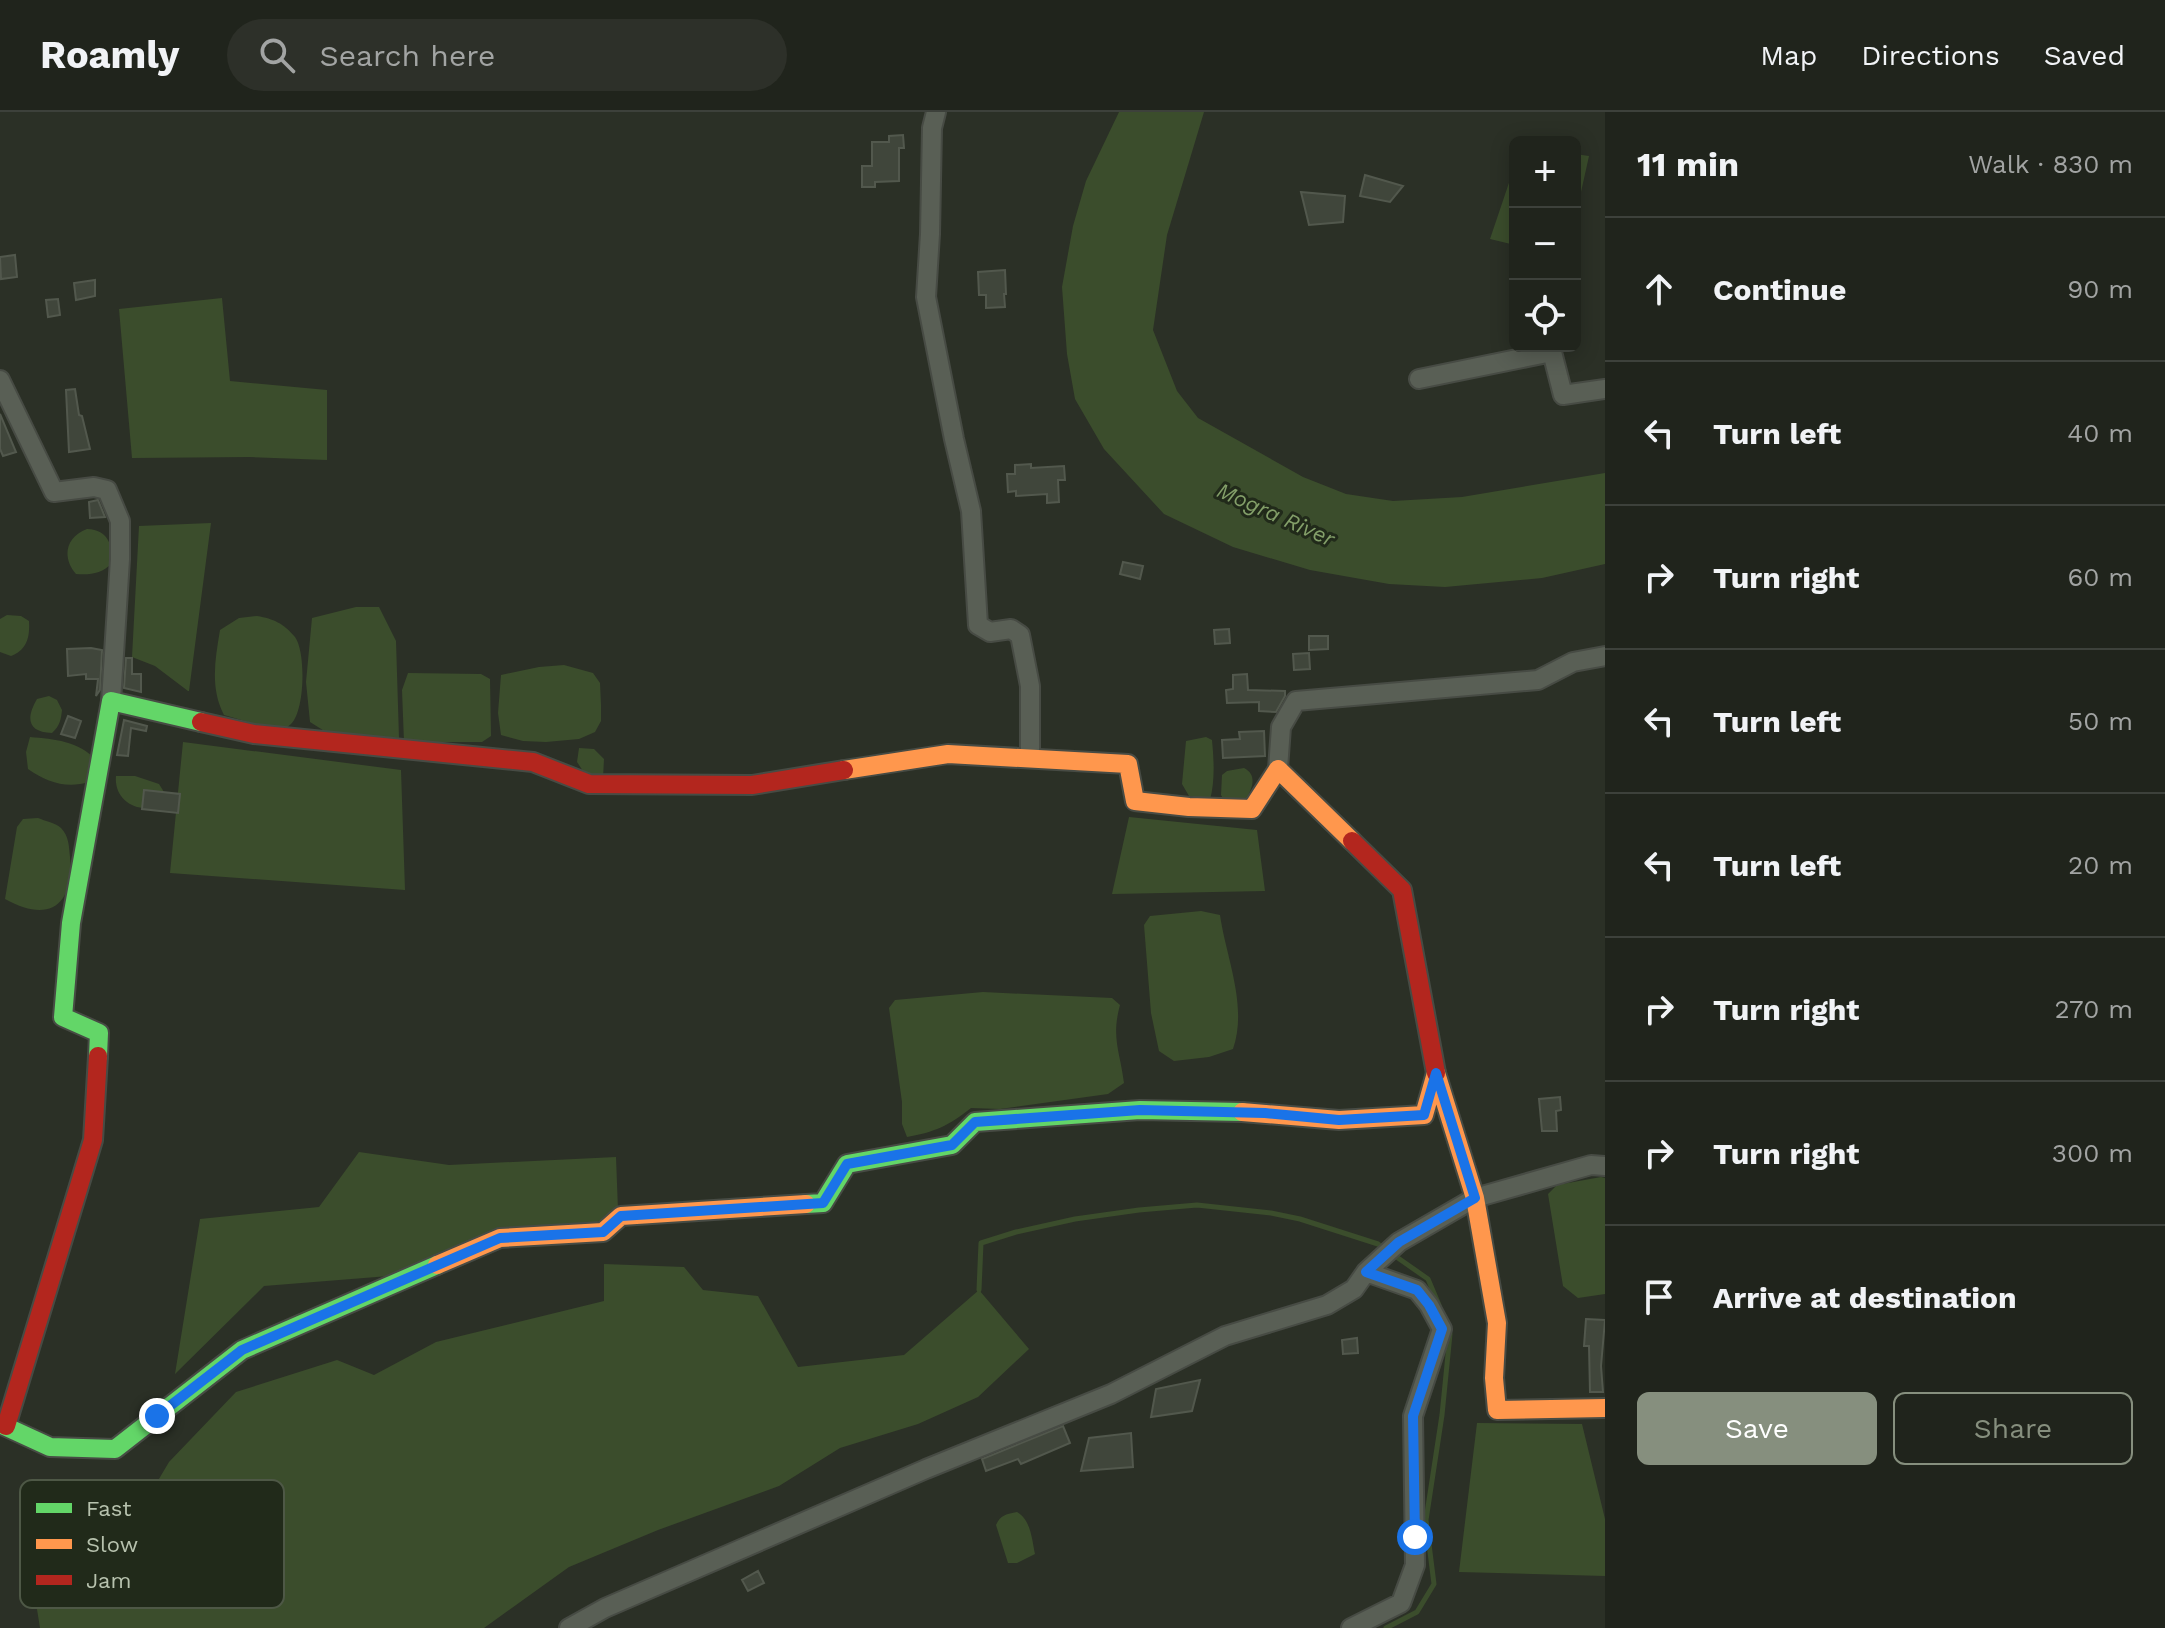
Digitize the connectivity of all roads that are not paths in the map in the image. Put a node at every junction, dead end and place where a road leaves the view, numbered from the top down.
1 (936, 112) edge
2 (1419, 379) dead end
3 (0, 380) edge
4 (1605, 389) edge
5 (1605, 656) edge
6 (111, 701) junction
7 (1030, 758) junction
8 (1278, 769) junction
9 (1436, 1073) junction
10 (1605, 1166) edge
11 (1475, 1198) junction
12 (1366, 1272) junction
13 (1605, 1408) edge
14 (3, 1425) edge
15 (569, 1628) edge
16 (1351, 1628) edge

1 - 7 street
2 - 4 street
3 - 6 street
5 - 8 street
6 - 7 street
6 - 14 street
7 - 8 street
8 - 9 street
9 - 11 street
9 - 14 street
10 - 11 street
11 - 12 street
11 - 13 street
12 - 15 street
12 - 16 street

